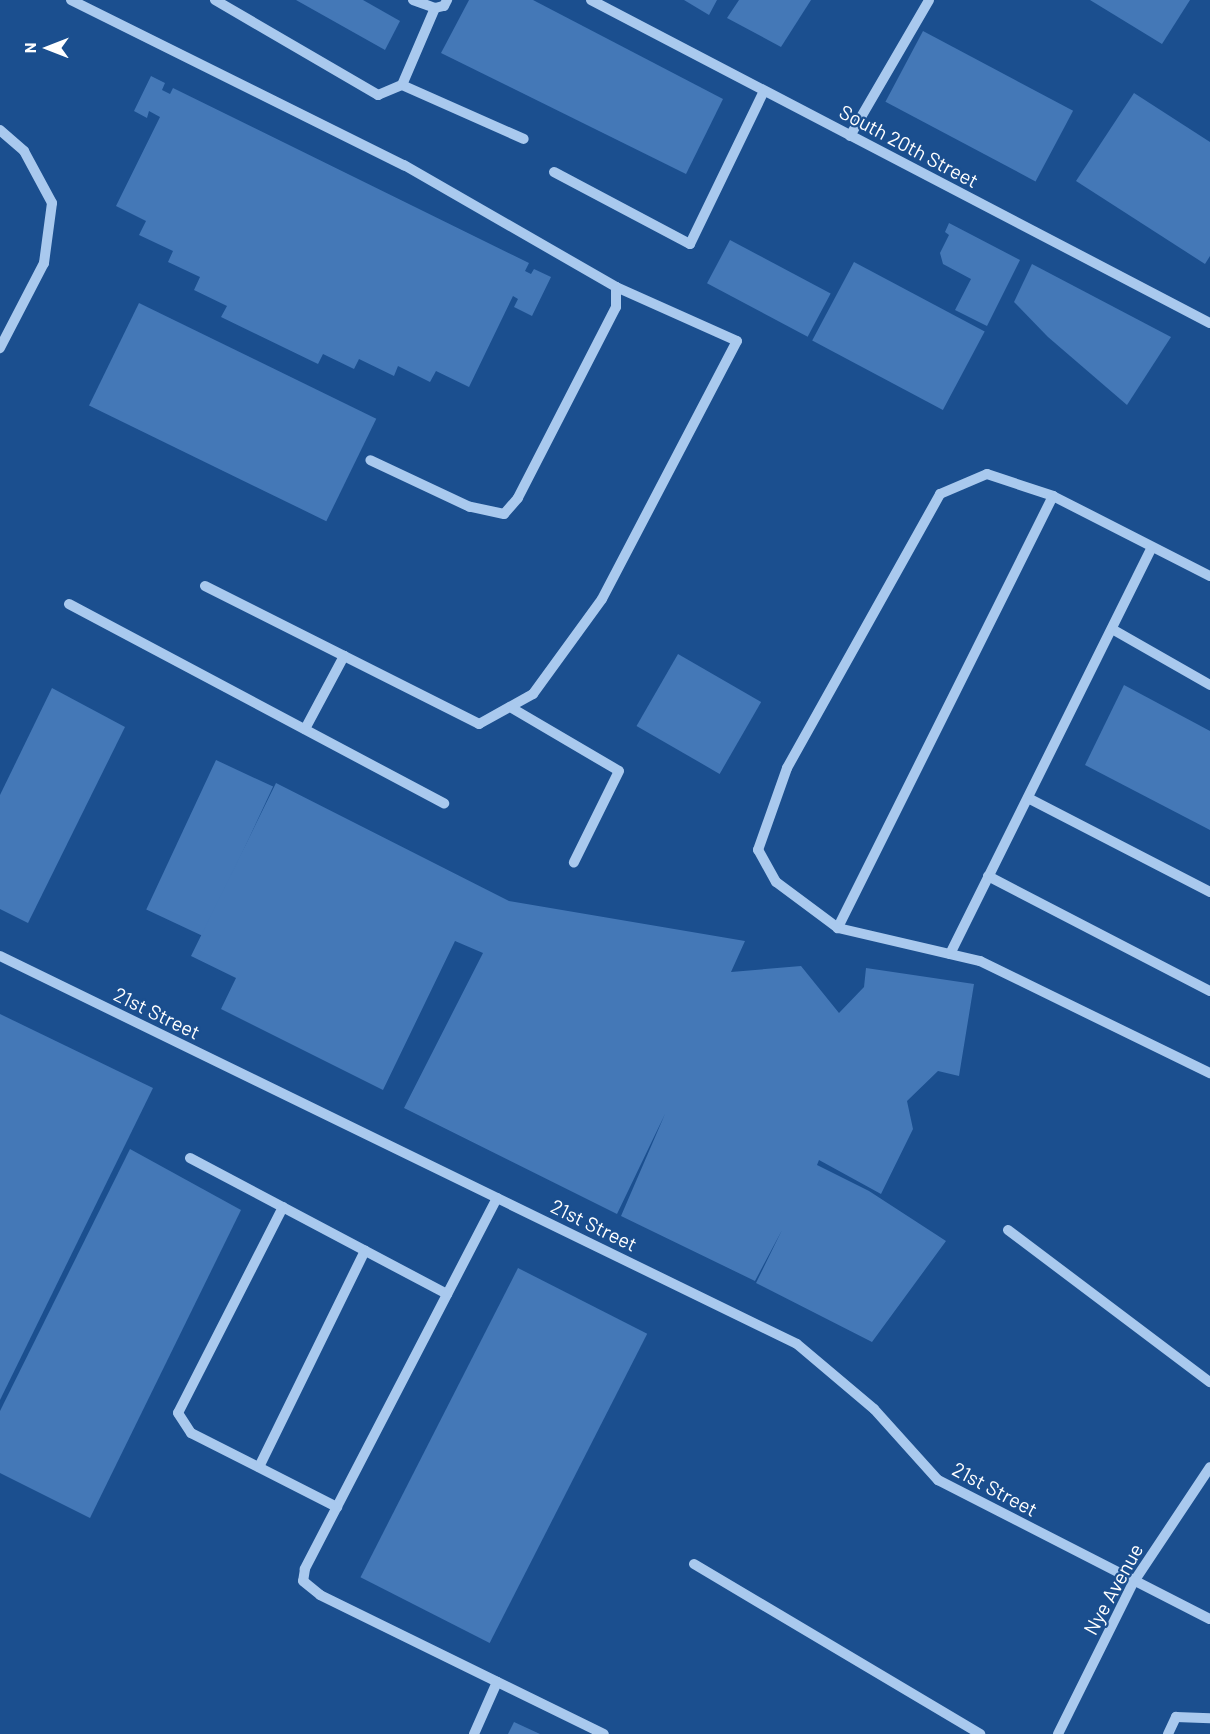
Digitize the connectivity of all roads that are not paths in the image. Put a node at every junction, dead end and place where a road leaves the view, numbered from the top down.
1 (71, 0) edge
2 (215, 0) edge
3 (413, 0) edge
4 (447, 0) edge
5 (591, 0) edge
6 (929, 0) edge
7 (435, 8) junction
8 (402, 85) junction
9 (764, 91) junction
10 (0, 130) edge
11 (850, 136) junction
12 (524, 139) dead end
13 (554, 172) dead end
14 (616, 287) junction
15 (1210, 323) edge
16 (0, 348) edge
17 (370, 460) dead end
18 (1053, 496) junction
19 (1152, 547) junction
20 (1210, 576) edge
21 (205, 586) dead end
22 (69, 604) dead end
23 (1112, 629) junction
24 (344, 656) junction
25 (1210, 685) edge
26 (510, 707) junction
27 (305, 729) junction
28 (1028, 798) junction
29 (444, 803) dead end
30 (574, 862) dead end
31 (988, 876) junction
32 (1210, 892) edge
33 (838, 928) junction
34 (950, 954) junction
35 (0, 956) edge
36 (1210, 991) edge
37 (1210, 1073) edge
38 (190, 1158) dead end
39 (497, 1198) junction
40 (283, 1207) junction
41 (1008, 1230) dead end
42 (365, 1251) junction
43 (447, 1294) junction
44 (1210, 1382) edge
45 (259, 1467) junction
46 (1210, 1467) edge
47 (337, 1507) junction
48 (694, 1564) dead end
49 (1133, 1583) junction
50 (1210, 1619) edge
51 (497, 1682) junction
52 (1210, 1718) edge
53 (474, 1734) edge
54 (604, 1734) edge
55 (980, 1734) edge
56 (1058, 1734) edge
57 (1168, 1734) edge

1 - 14 street
2 - 8 street
3 - 7 street
4 - 7 street
5 - 9 street, South 20th Street
6 - 11 street
7 - 8 street
8 - 12 street
9 - 11 street, South 20th Street
9 - 13 street
10 - 16 street
11 - 15 street, South 20th Street
14 - 17 street
14 - 26 street
18 - 19 street
18 - 33 street
18 - 33 street
19 - 20 street
19 - 23 street
21 - 24 street
22 - 27 street
23 - 25 street
23 - 28 street
24 - 26 street
24 - 27 street
26 - 30 street
27 - 29 street
28 - 31 street
28 - 32 street
31 - 34 street
31 - 36 street
33 - 34 street
34 - 37 street
35 - 39 street, 21st Street
38 - 40 street
39 - 43 street
39 - 49 street, 21st Street
40 - 42 street
40 - 45 street
41 - 44 street
42 - 43 street
42 - 45 street
43 - 47 street
45 - 47 street
46 - 49 street, Nye Avenue
47 - 51 street
48 - 55 street
49 - 50 street, 21st Street
49 - 56 street, Nye Avenue
51 - 53 street
51 - 54 street
52 - 57 street

